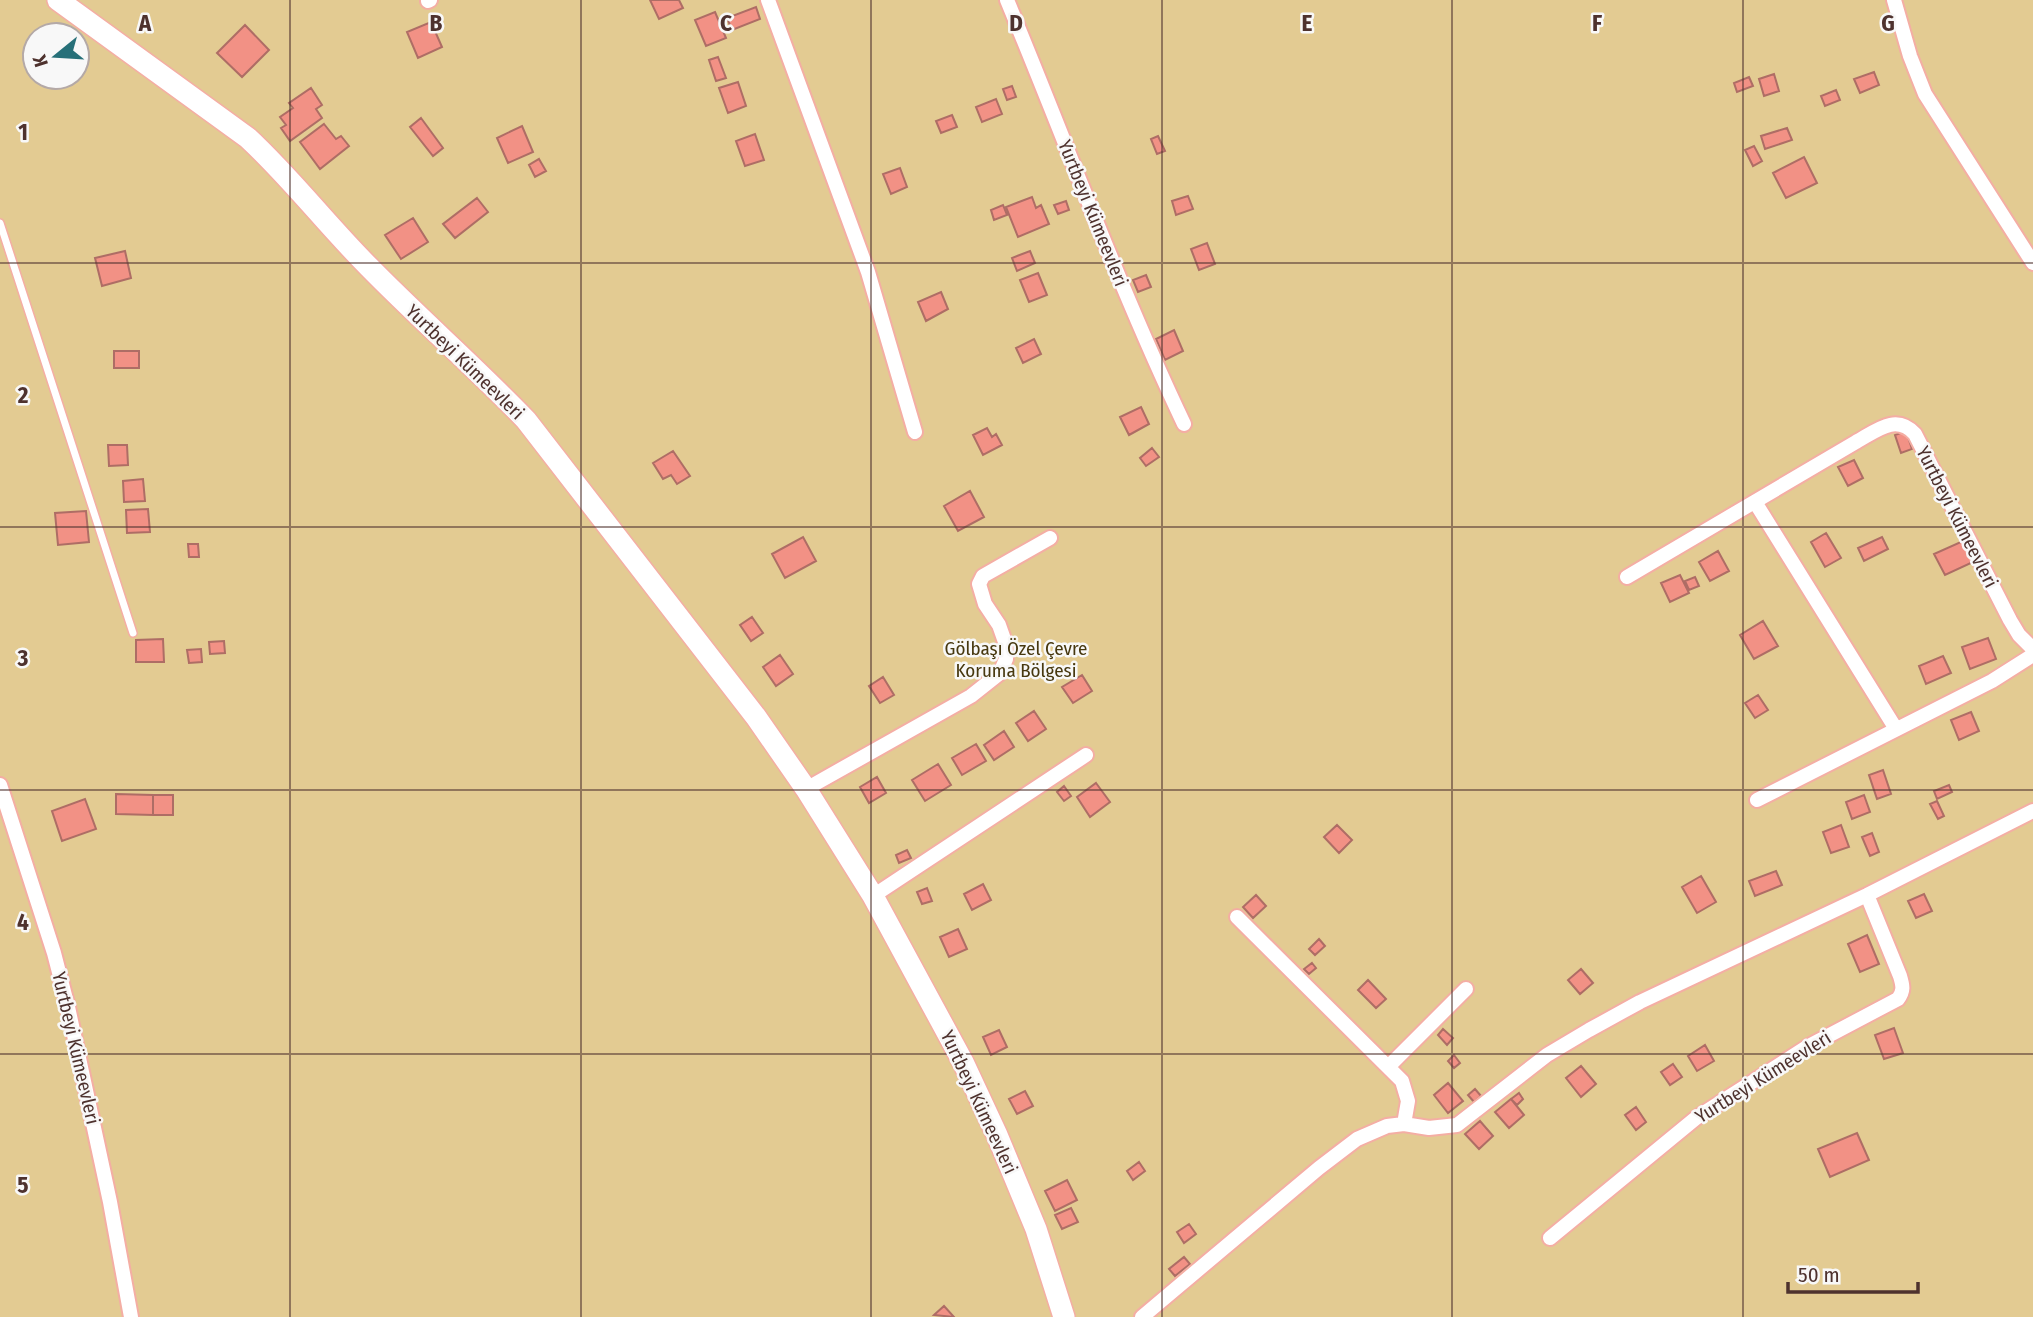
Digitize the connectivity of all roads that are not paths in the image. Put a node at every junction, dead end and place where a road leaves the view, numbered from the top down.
1 (58, 0) edge
2 (768, 0) edge
3 (1007, 0) edge
4 (1894, 0) edge
5 (0, 223) edge
6 (2033, 263) edge
7 (1184, 424) dead end
8 (915, 432) dead end
9 (1755, 502) junction
10 (1050, 538) dead end
11 (1627, 577) dead end
12 (133, 633) dead end
13 (2033, 649) edge
14 (2033, 655) edge
15 (1896, 729) junction
16 (1086, 755) dead end
17 (0, 785) edge
18 (806, 789) junction
19 (1757, 800) dead end
20 (2033, 811) edge
21 (1867, 895) junction
22 (873, 896) junction
23 (1237, 917) dead end
24 (1466, 989) dead end
25 (1388, 1066) junction
26 (1404, 1124) junction
27 (1550, 1238) dead end
28 (131, 1317) edge
29 (1063, 1317) edge
30 (1142, 1317) edge

1 - 18 street, Yurtbeyi Kümeevleri
2 - 8 street
3 - 7 street, Yurtbeyi Kümeevleri
4 - 6 street
5 - 12 lane
9 - 11 street, Yurtbeyi Kümeevleri
9 - 13 street, Yurtbeyi Kümeevleri
9 - 15 street
10 - 18 street
14 - 15 street
15 - 19 street
16 - 22 street
17 - 28 street, Yurtbeyi Kümeevleri
18 - 22 street, Yurtbeyi Kümeevleri
20 - 21 street
21 - 26 street
21 - 27 street, Yurtbeyi Kümeevleri
22 - 29 street, Yurtbeyi Kümeevleri
23 - 25 street
24 - 25 street
25 - 26 street
26 - 30 street

